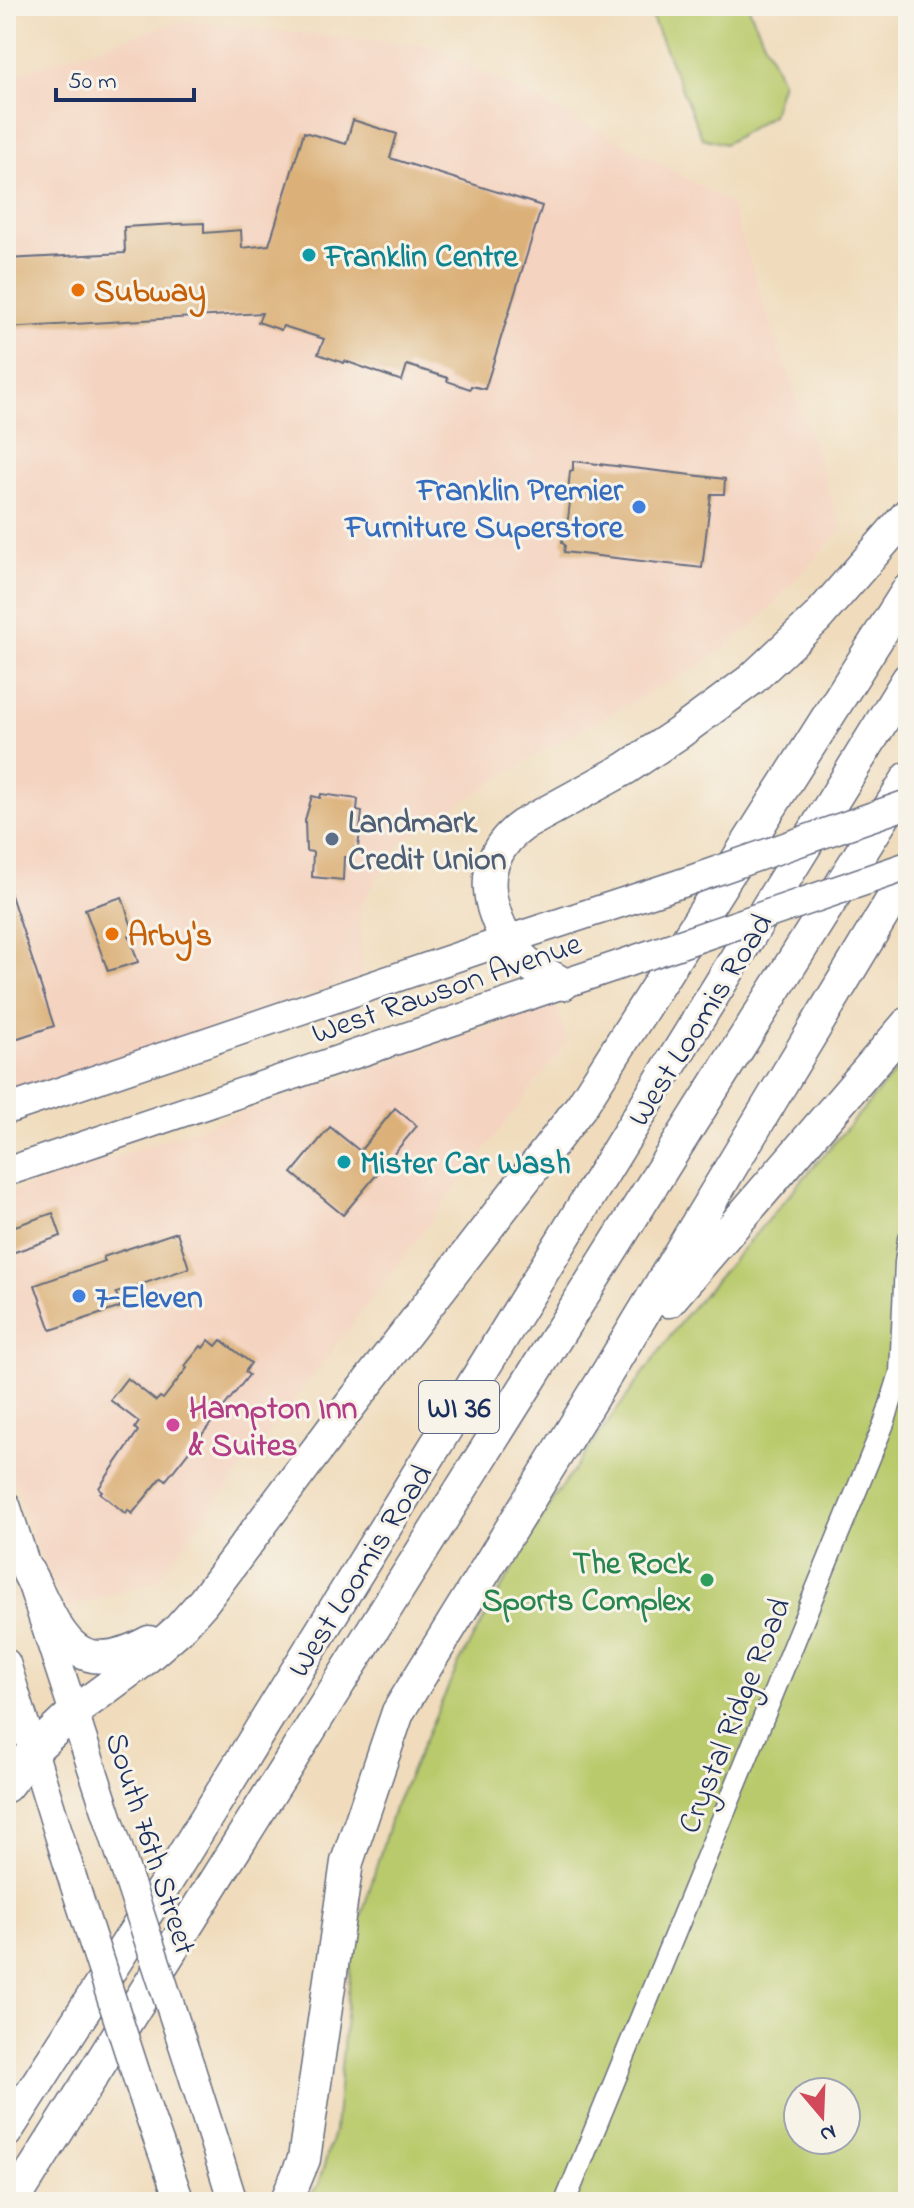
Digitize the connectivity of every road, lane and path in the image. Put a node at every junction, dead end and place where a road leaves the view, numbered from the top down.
1 (908, 514) edge
2 (908, 590) edge
3 (908, 679) edge
4 (908, 778) edge
5 (908, 804) edge
6 (908, 866) edge
7 (908, 873) edge
8 (507, 940) junction
9 (563, 984) junction
10 (908, 1023) edge
11 (6, 1110) edge
12 (6, 1172) edge
13 (908, 1239) edge
14 (609, 1370) junction
15 (6, 1505) edge
16 (28, 1572) junction
17 (203, 1602) junction
18 (6, 1663) edge
19 (74, 1712) junction
20 (33, 1751) junction
21 (6, 1786) edge
22 (6, 2132) edge
23 (13, 2202) edge
24 (180, 2202) edge
25 (233, 2202) edge
26 (286, 2202) edge
27 (565, 2202) edge

1 - 8 main road
2 - 17 main road
3 - 22 main road, West Loomis Road / WI 36
4 - 23 main road, West Loomis Road / WI 36
5 - 8 main road, West Rawson Avenue, bridge
6 - 9 main road, West Rawson Avenue, bridge
7 - 14 main road
8 - 9 main road
8 - 11 main road, West Rawson Avenue
9 - 12 main road, West Rawson Avenue
10 - 14 main road
13 - 27 street, Crystal Ridge Road
14 - 26 main road
15 - 16 main road, South 76th Street
16 - 17 main road
16 - 19 main road, South 76th Street
17 - 19 main road
18 - 20 main road
19 - 20 main road
19 - 25 main road, South 76th Street, bridge
20 - 21 main road
20 - 24 main road, bridge

